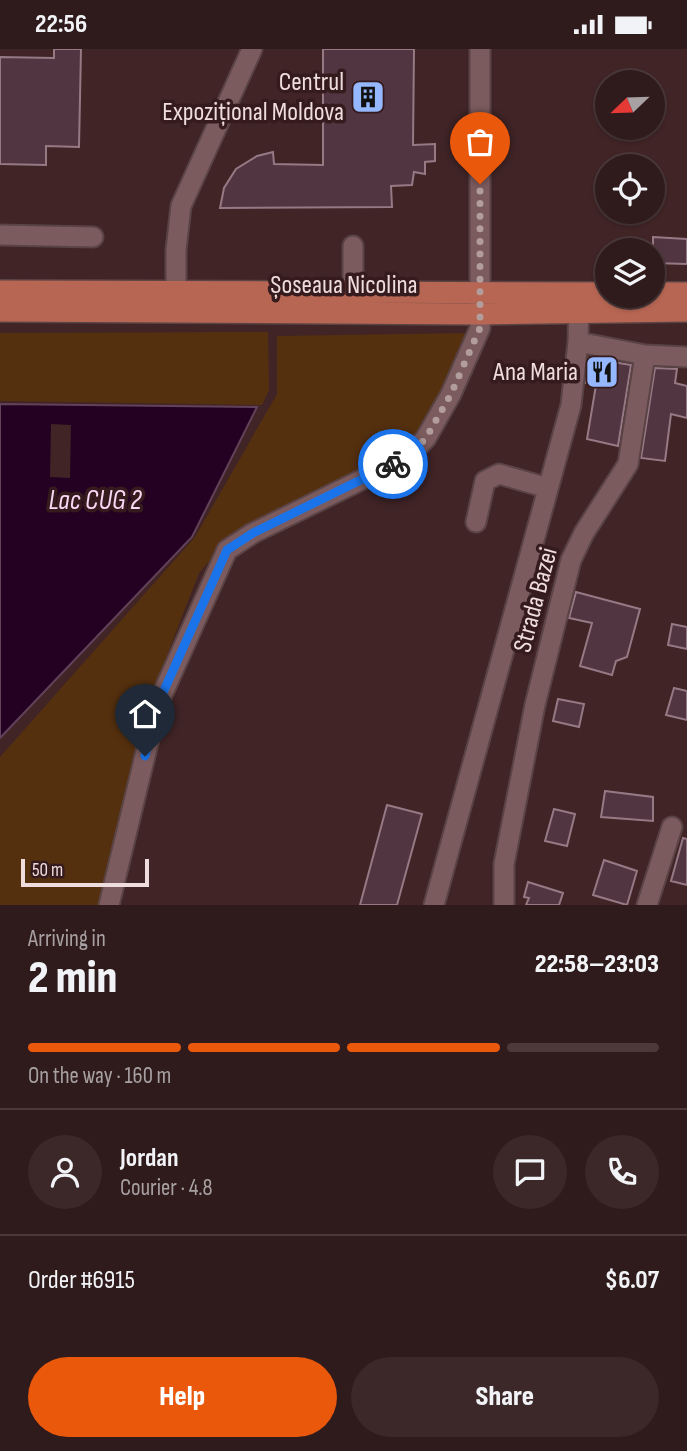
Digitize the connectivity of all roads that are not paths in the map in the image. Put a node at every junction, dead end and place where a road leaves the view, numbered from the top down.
1 (252, 49) edge
2 (480, 49) edge
3 (0, 235) edge
4 (93, 237) dead end
5 (353, 246) dead end
6 (0, 291) edge
7 (479, 292) junction
8 (665, 293) edge
9 (687, 293) edge
10 (595, 298) edge
11 (176, 302) junction
12 (353, 302) junction
13 (579, 304) junction
14 (0, 311) edge
15 (687, 311) edge
16 (480, 314) junction
17 (578, 342) junction
18 (645, 355) junction
19 (687, 356) edge
20 (548, 488) junction
21 (476, 522) dead end
22 (672, 827) dead end
23 (109, 905) edge
24 (434, 905) edge
25 (504, 905) edge
26 (647, 905) edge

1 - 11 street
2 - 7 street
3 - 4 street
5 - 12 street
6 - 11 main road, Șoseaua Nicolina
7 - 12 main road, Șoseaua Nicolina
7 - 13 main road, Șoseaua Nicolina
7 - 16 street
8 - 9 main road
10 - 13 main road, Șoseaua Nicolina
11 - 12 main road, Șoseaua Nicolina
11 - 14 main road, Șoseaua Nicolina
12 - 16 main road, Șoseaua Nicolina
13 - 15 main road, Șoseaua Nicolina
13 - 16 main road, Șoseaua Nicolina
13 - 17 street
16 - 23 street
17 - 18 street
17 - 20 street
18 - 19 street
18 - 25 street, Strada Bazei
20 - 21 street
20 - 24 street
22 - 26 street

